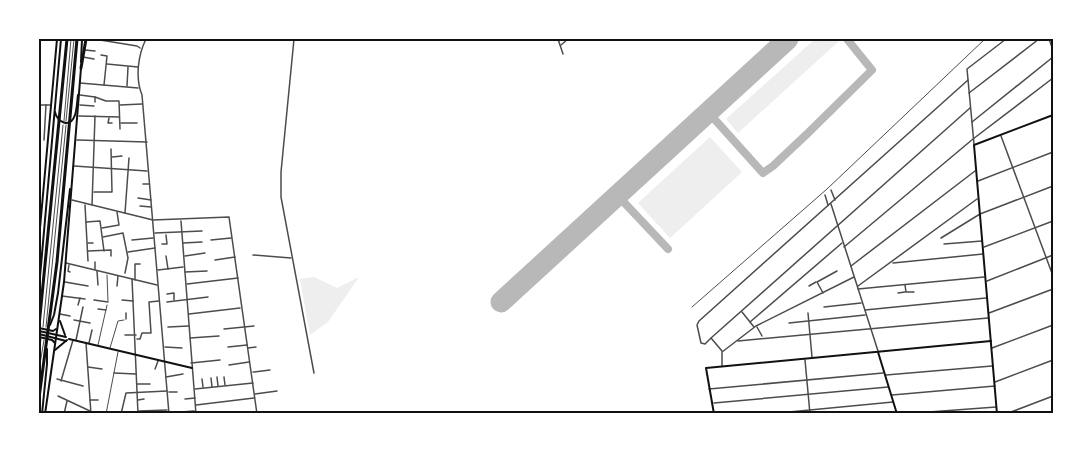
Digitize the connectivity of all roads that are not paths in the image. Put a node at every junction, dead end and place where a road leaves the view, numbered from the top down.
1 (59, 39) edge
2 (69, 39) edge
3 (75, 39) edge
4 (84, 39) edge
5 (94, 39) edge
6 (130, 39) edge
7 (146, 39) edge
8 (294, 39) edge
9 (558, 39) edge
10 (568, 39) edge
11 (985, 39) edge
12 (1006, 39) edge
13 (1039, 39) edge
14 (1049, 39) edge
15 (129, 45) junction
16 (560, 46) junction
17 (141, 49) junction
18 (84, 50) junction
19 (1053, 50) edge
20 (95, 51) dead end
21 (563, 54) dead end
22 (101, 55) dead end
23 (83, 57) junction
24 (1053, 57) edge
25 (94, 58) dead end
26 (106, 64) junction
27 (128, 66) junction
28 (81, 68) junction
29 (139, 68) junction
30 (1053, 78) edge
31 (111, 80) dead end
32 (968, 80) junction
33 (79, 83) junction
34 (104, 86) junction
35 (111, 87) junction
36 (127, 88) junction
37 (139, 88) junction
38 (79, 89) junction
39 (969, 93) junction
40 (79, 94) junction
41 (95, 97) junction
42 (95, 102) dead end
43 (143, 104) junction
44 (39, 105) edge
45 (46, 105) junction
46 (53, 105) junction
47 (79, 105) junction
48 (119, 105) junction
49 (94, 106) dead end
50 (970, 108) junction
51 (39, 111) edge
52 (45, 112) junction
53 (1053, 115) edge
54 (78, 116) junction
55 (95, 116) junction
56 (109, 117) junction
57 (120, 117) junction
58 (972, 122) junction
59 (112, 123) dead end
60 (120, 123) junction
61 (136, 123) dead end
62 (39, 124) edge
63 (45, 125) junction
64 (120, 129) dead end
65 (1001, 134) junction
66 (973, 139) junction
67 (39, 140) edge
68 (44, 140) junction
69 (48, 140) junction
70 (76, 140) junction
71 (95, 140) junction
72 (147, 142) junction
73 (974, 144) junction
74 (111, 149) dead end
75 (1053, 152) edge
76 (47, 156) junction
77 (122, 156) dead end
78 (111, 157) junction
79 (129, 158) dead end
80 (73, 165) junction
81 (49, 166) junction
82 (94, 167) junction
83 (1013, 167) junction
84 (111, 169) junction
85 (128, 170) junction
86 (976, 170) junction
87 (149, 171) junction
88 (45, 176) junction
89 (977, 181) junction
90 (143, 184) dead end
91 (150, 184) junction
92 (72, 186) junction
93 (105, 186) dead end
94 (111, 186) junction
95 (1053, 186) edge
96 (831, 190) dead end
97 (93, 192) junction
98 (825, 195) dead end
99 (1024, 197) junction
100 (138, 198) dead end
101 (978, 198) junction
102 (71, 200) junction
103 (151, 200) junction
104 (835, 200) junction
105 (831, 203) junction
106 (85, 204) junction
107 (92, 206) junction
108 (140, 206) dead end
109 (828, 206) junction
110 (152, 207) junction
111 (117, 212) junction
112 (124, 213) junction
113 (980, 214) junction
114 (153, 220) junction
115 (181, 220) junction
116 (1053, 220) edge
117 (86, 222) junction
118 (838, 225) junction
119 (1035, 227) junction
120 (102, 228) junction
121 (39, 231) edge
122 (202, 231) dead end
123 (166, 233) junction
124 (182, 233) junction
125 (154, 234) junction
126 (103, 237) junction
127 (232, 237) junction
128 (154, 238) junction
129 (941, 238) dead end
130 (39, 239) edge
131 (132, 240) dead end
132 (211, 240) dead end
133 (982, 241) junction
134 (202, 242) dead end
135 (843, 242) junction
136 (87, 243) junction
137 (93, 243) dead end
138 (183, 243) junction
139 (162, 244) dead end
140 (944, 244) dead end
141 (844, 247) junction
142 (983, 247) junction
143 (155, 248) junction
144 (87, 251) junction
145 (104, 251) junction
146 (127, 252) junction
147 (205, 253) dead end
148 (983, 254) junction
149 (253, 255) dead end
150 (1053, 255) edge
151 (111, 256) dead end
152 (166, 256) dead end
153 (183, 256) junction
154 (235, 257) junction
155 (292, 258) junction
156 (1046, 258) junction
157 (215, 260) dead end
158 (88, 261) dead end
159 (95, 262) dead end
160 (67, 263) junction
161 (892, 263) junction
162 (140, 264) dead end
163 (850, 266) junction
164 (184, 267) junction
165 (168, 269) junction
166 (96, 270) junction
167 (157, 270) junction
168 (207, 270) dead end
169 (837, 271) dead end
170 (70, 272) dead end
171 (185, 272) junction
172 (107, 273) junction
173 (124, 273) dead end
174 (118, 275) junction
175 (985, 276) junction
176 (1053, 276) edge
177 (854, 277) junction
178 (238, 278) junction
179 (133, 279) junction
180 (986, 281) junction
181 (64, 282) junction
182 (817, 282) junction
183 (186, 284) junction
184 (905, 284) junction
185 (98, 285) dead end
186 (158, 285) junction
187 (88, 286) dead end
188 (117, 286) dead end
189 (809, 286) dead end
190 (39, 288) edge
191 (858, 288) junction
192 (1053, 289) edge
193 (914, 291) dead end
194 (906, 292) junction
195 (823, 293) junction
196 (898, 293) dead end
197 (167, 294) dead end
198 (62, 296) junction
199 (208, 297) dead end
200 (80, 298) junction
201 (987, 298) junction
202 (85, 299) dead end
203 (187, 299) junction
204 (94, 300) dead end
205 (122, 300) dead end
206 (133, 301) junction
207 (174, 301) junction
208 (108, 302) junction
209 (160, 302) junction
210 (862, 303) junction
211 (78, 305) dead end
212 (83, 307) dead end
213 (692, 307) dead end
214 (824, 307) dead end
215 (241, 308) junction
216 (98, 309) dead end
217 (865, 310) junction
218 (106, 311) junction
219 (741, 312) junction
220 (808, 313) dead end
221 (988, 313) junction
222 (82, 314) junction
223 (126, 314) dead end
224 (188, 314) junction
225 (60, 315) junction
226 (86, 315) dead end
227 (866, 315) junction
228 (70, 316) dead end
229 (989, 318) junction
230 (126, 319) joint
231 (74, 320) dead end
232 (80, 321) junction
233 (809, 321) junction
234 (750, 322) junction
235 (90, 323) dead end
236 (789, 323) dead end
237 (50, 325) junction
238 (1053, 325) edge
239 (189, 326) junction
240 (254, 326) dead end
241 (78, 327) junction
242 (168, 327) dead end
243 (244, 327) junction
244 (755, 327) junction
245 (39, 328) edge
246 (85, 328) dead end
247 (870, 328) junction
248 (224, 329) dead end
249 (92, 330) dead end
250 (810, 334) junction
251 (125, 335) dead end
252 (136, 335) junction
253 (54, 336) junction
254 (219, 336) dead end
255 (762, 336) dead end
256 (190, 338) junction
257 (711, 338) junction
258 (70, 339) junction
259 (136, 339) junction
260 (738, 341) junction
261 (991, 341) junction
262 (87, 343) junction
263 (98, 345) junction
264 (163, 346) junction
265 (247, 346) junction
266 (228, 347) dead end
267 (256, 347) dead end
268 (110, 348) junction
269 (182, 348) dead end
270 (992, 348) junction
271 (47, 350) junction
272 (118, 350) junction
273 (54, 351) junction
274 (723, 351) junction
275 (878, 352) junction
276 (39, 353) edge
277 (136, 354) junction
278 (812, 358) junction
279 (805, 359) junction
280 (158, 360) junction
281 (220, 360) dead end
282 (1053, 360) edge
283 (164, 362) junction
284 (249, 362) junction
285 (191, 363) junction
286 (229, 365) dead end
287 (993, 366) junction
288 (88, 367) junction
289 (722, 367) junction
290 (192, 368) junction
291 (102, 369) dead end
292 (155, 369) dead end
293 (39, 370) edge
294 (270, 370) dead end
295 (251, 372) junction
296 (114, 373) junction
297 (314, 373) dead end
298 (136, 374) junction
299 (183, 374) dead end
300 (885, 374) junction
301 (166, 377) junction
302 (217, 377) dead end
303 (224, 377) dead end
304 (211, 378) dead end
305 (57, 379) dead end
306 (202, 379) dead end
307 (807, 380) junction
308 (61, 381) junction
309 (253, 383) junction
310 (137, 384) junction
311 (150, 384) dead end
312 (995, 384) junction
313 (82, 386) dead end
314 (225, 386) junction
315 (218, 387) junction
316 (889, 387) junction
317 (203, 388) junction
318 (212, 388) junction
319 (194, 389) junction
320 (710, 389) junction
321 (277, 391) dead end
322 (137, 392) junction
323 (167, 392) junction
324 (177, 392) dead end
325 (255, 394) junction
326 (808, 395) junction
327 (891, 395) junction
328 (58, 396) dead end
329 (1053, 396) edge
330 (39, 398) edge
331 (195, 398) junction
332 (255, 398) junction
333 (144, 399) dead end
334 (185, 399) dead end
335 (68, 400) junction
336 (89, 400) junction
337 (98, 400) dead end
338 (137, 400) junction
339 (894, 402) junction
340 (712, 403) junction
341 (195, 405) junction
342 (997, 407) junction
343 (810, 410) junction
344 (138, 412) edge
345 (168, 412) edge
346 (196, 412) edge
347 (91, 413) edge
348 (44, 414) edge
349 (64, 414) edge
350 (106, 414) edge
351 (121, 414) edge
352 (257, 414) edge
353 (714, 414) edge
354 (768, 414) edge
355 (810, 414) edge
356 (897, 414) edge
357 (902, 414) edge
358 (997, 414) edge
359 (1006, 414) edge

1 - 46 main road
2 - 245 main road
2 - 276 lane
3 - 237 main road
3 - 293 lane
4 - 18 main road
4 - 28 main road
5 - 15 street
6 - 15 street
7 - 17 street
8 - 155 street
9 - 16 street
10 - 16 street
11 - 213 lane
12 - 32 street
13 - 39 street
14 - 19 street
15 - 17 street
16 - 21 street
17 - 29 street
18 - 20 street
18 - 23 main road
22 - 26 street
23 - 25 street
23 - 28 main road
24 - 58 street
26 - 27 street
26 - 34 street
27 - 29 street
27 - 36 street
28 - 33 main road
29 - 37 street
30 - 66 street
31 - 35 street
32 - 39 street
32 - 104 street
33 - 34 street
33 - 38 main road
34 - 35 street
35 - 36 street
36 - 37 street
37 - 43 street
38 - 40 main road
38 - 46 main road
39 - 50 street
40 - 41 street
40 - 47 main road
41 - 42 street
41 - 48 street
43 - 48 street
43 - 72 street
44 - 45 street
45 - 46 street
45 - 52 street
46 - 69 main road
46 - 81 main road
47 - 49 street
47 - 54 main road
48 - 57 street
50 - 58 street
50 - 118 street
51 - 52 street
52 - 63 street
53 - 65 main road
54 - 55 street
54 - 70 main road
55 - 56 street
55 - 71 street
56 - 57 street
56 - 59 street
57 - 60 street
58 - 66 street
60 - 61 street
60 - 64 street
62 - 63 street
63 - 68 street
65 - 73 main road
65 - 83 street
66 - 73 street
66 - 141 street
67 - 68 street
68 - 69 street
69 - 76 main road
70 - 71 street
70 - 80 main road
71 - 72 street
71 - 82 street
72 - 87 street
73 - 86 main road
74 - 78 street
75 - 83 street
76 - 81 main road
76 - 88 main road
77 - 78 street
78 - 84 street
79 - 85 street
80 - 82 street
80 - 92 main road
81 - 88 main road
81 - 190 main road
82 - 84 street
82 - 97 street
83 - 89 street
83 - 99 street
84 - 85 street
84 - 94 street
85 - 87 street
85 - 112 street
86 - 89 main road
86 - 163 street
87 - 91 street
88 - 121 main road
89 - 101 main road
90 - 91 street
91 - 103 street
92 - 102 main road
92 - 237 main road
93 - 94 street
94 - 97 street
95 - 99 street
96 - 104 street
97 - 107 street
98 - 109 street
99 - 113 street
99 - 119 street
100 - 103 street
101 - 113 main road
101 - 161 street
102 - 106 street
102 - 160 main road
103 - 110 street
104 - 105 street
105 - 109 street
105 - 118 street
106 - 107 street
106 - 117 street
107 - 111 street
108 - 110 street
109 - 257 street
110 - 114 street
111 - 112 street
111 - 120 street
112 - 114 street
113 - 129 street
113 - 133 main road
114 - 115 street
114 - 125 street
115 - 124 street
115 - 127 street
116 - 119 street
117 - 120 street
117 - 136 street
118 - 135 street
118 - 219 street
119 - 142 street
119 - 156 street
120 - 126 street
121 - 130 main road
122 - 124 street
123 - 124 street
123 - 125 street
123 - 139 street
124 - 138 street
125 - 128 street
126 - 145 street
126 - 146 street
127 - 132 street
127 - 154 street
128 - 131 street
128 - 143 street
133 - 140 street
133 - 142 main road
134 - 138 street
135 - 141 street
135 - 234 street
136 - 137 street
136 - 144 street
138 - 153 street
141 - 163 street
142 - 148 main road
143 - 146 street
143 - 167 street
144 - 145 street
144 - 158 street
145 - 151 street
146 - 173 street
147 - 153 street
148 - 161 street
148 - 175 main road
149 - 155 street
150 - 156 street
152 - 165 street
153 - 164 street
154 - 157 street
154 - 178 street
155 - 297 street
156 - 176 street
156 - 180 street
159 - 166 street
160 - 166 street
160 - 170 street
160 - 181 main road
161 - 191 street
162 - 179 street
163 - 177 street
164 - 165 street
164 - 171 street
165 - 167 street
166 - 172 street
166 - 185 street
167 - 186 street
168 - 171 street
169 - 182 street
171 - 183 street
172 - 174 street
172 - 208 lane
174 - 179 street
174 - 188 street
175 - 180 main road
175 - 184 street
177 - 191 street
177 - 195 street
178 - 183 street
178 - 215 street
179 - 186 street
179 - 206 street
180 - 201 main road
181 - 187 street
181 - 198 main road
182 - 189 street
182 - 195 street
183 - 203 street
184 - 191 street
184 - 194 street
186 - 209 street
191 - 210 street
192 - 221 street
193 - 194 street
194 - 196 street
195 - 244 street
197 - 207 street
198 - 200 street
198 - 225 main road
199 - 203 street
200 - 202 street
200 - 211 street
201 - 217 street
201 - 221 main road
203 - 207 street
203 - 224 street
204 - 208 street
205 - 206 street
206 - 252 street
207 - 209 street
208 - 218 lane
209 - 259 street
209 - 264 street
210 - 214 street
210 - 217 street
212 - 222 street
215 - 224 street
215 - 243 street
216 - 218 street
217 - 227 street
218 - 263 lane
219 - 234 street
219 - 257 street
220 - 233 street
221 - 229 main road
222 - 226 street
222 - 232 street
223 - 230 street
224 - 239 street
225 - 228 street
225 - 253 main road
225 - 258 main road
227 - 233 street
227 - 247 street
229 - 247 street
229 - 261 main road
230 - 268 lane
231 - 232 street
232 - 235 street
232 - 241 street
233 - 236 street
233 - 250 street
234 - 244 street
237 - 271 main road
238 - 270 street
239 - 242 street
239 - 256 street
240 - 243 street
241 - 246 street
241 - 258 street
243 - 248 street
243 - 265 street
244 - 255 street
244 - 260 street
245 - 253 main road
245 - 253 main road
247 - 250 street
247 - 275 street
249 - 262 street
250 - 260 street
250 - 278 street
251 - 252 street
252 - 259 street
253 - 258 main road
253 - 273 main road
254 - 256 street
256 - 285 street
257 - 274 street
258 - 262 main road
258 - 273 main road
258 - 308 street
259 - 277 street
260 - 274 street
261 - 270 main road
261 - 275 main road
262 - 263 main road
262 - 288 street
263 - 268 main road
264 - 269 street
264 - 283 street
265 - 266 street
265 - 267 street
265 - 284 street
268 - 272 main road
270 - 287 main road
271 - 330 main road
271 - 348 main road
272 - 277 main road
272 - 296 lane
273 - 348 main road
274 - 289 street
275 - 278 main road
275 - 300 main road
277 - 280 main road
277 - 298 street
278 - 279 main road
279 - 289 main road
279 - 307 street
280 - 283 main road
280 - 292 street
281 - 285 street
282 - 312 street
283 - 290 main road
283 - 301 street
284 - 286 street
284 - 295 street
285 - 290 street
287 - 300 street
287 - 312 main road
288 - 291 street
288 - 336 street
289 - 320 main road
290 - 319 street
294 - 295 street
295 - 309 street
296 - 298 street
296 - 350 lane
298 - 310 street
299 - 301 street
300 - 307 street
300 - 316 main road
301 - 323 street
302 - 315 street
303 - 314 street
304 - 318 street
305 - 308 street
306 - 317 street
307 - 320 street
307 - 326 street
308 - 313 street
309 - 314 street
309 - 325 street
310 - 311 street
310 - 322 street
312 - 327 street
312 - 342 main road
314 - 315 street
315 - 318 street
316 - 326 street
316 - 327 main road
317 - 318 street
317 - 319 street
319 - 331 street
320 - 340 main road
321 - 325 street
322 - 323 street
322 - 338 street
322 - 351 street
323 - 324 street
323 - 345 street
325 - 332 street
326 - 340 street
326 - 343 street
327 - 339 main road
328 - 335 street
329 - 359 street
331 - 334 street
331 - 341 street
332 - 341 street
332 - 352 street
333 - 338 street
335 - 347 street
335 - 349 street
336 - 337 street
336 - 347 street
338 - 344 street
339 - 343 street
339 - 356 main road
340 - 353 main road
341 - 346 street
342 - 357 street
342 - 358 main road
343 - 354 street
343 - 355 street
344 - 345 street
345 - 346 street

